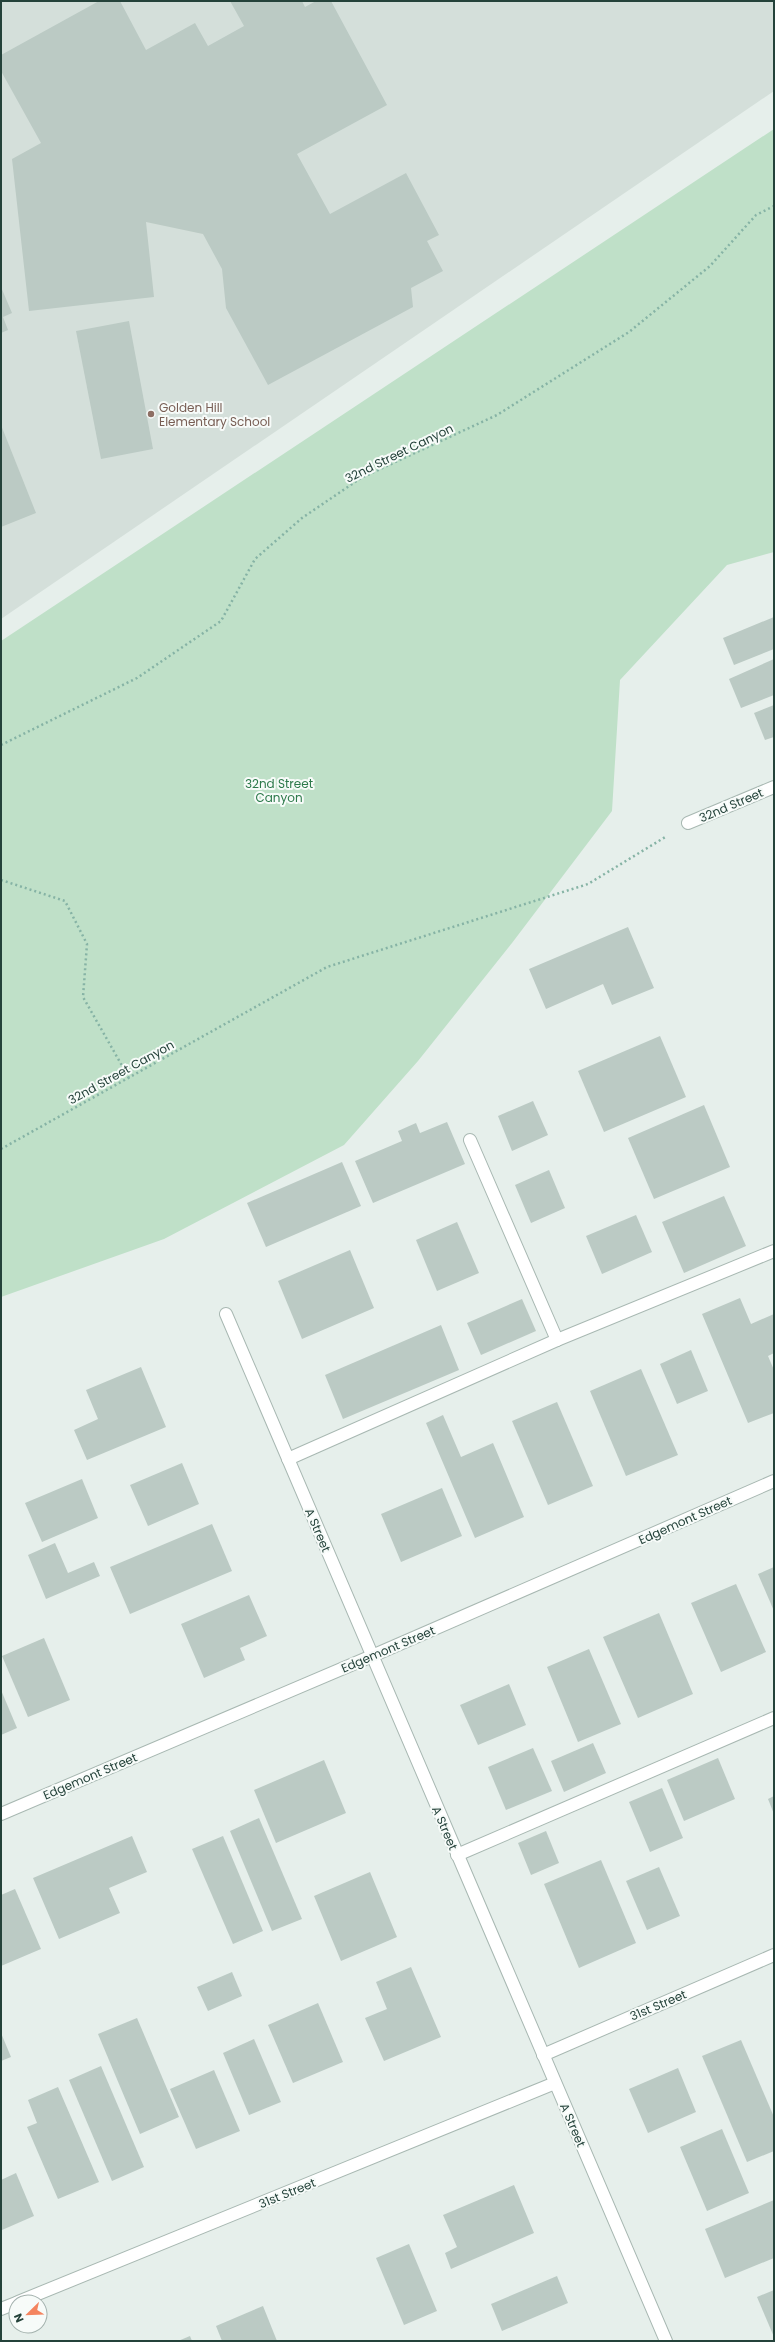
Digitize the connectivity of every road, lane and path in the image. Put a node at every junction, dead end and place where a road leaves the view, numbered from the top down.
1 (774, 206) edge
2 (1, 745) edge
3 (774, 787) edge
4 (688, 824) joint
5 (1, 880) edge
6 (129, 1078) junction
7 (470, 1140) dead end
8 (1, 1149) edge
9 (774, 1251) edge
10 (226, 1314) dead end
11 (557, 1340) junction
12 (288, 1460) junction
13 (774, 1481) edge
14 (372, 1656) junction
15 (774, 1718) edge
16 (1, 1814) edge
17 (457, 1855) junction
18 (774, 1955) edge
19 (542, 2055) junction
20 (555, 2083) junction
21 (37, 2294) edge
22 (666, 2341) edge

1 - 2 path, 32nd Street Canyon
3 - 4 street, 32nd Street
4 - 6 path, 32nd Street Canyon
5 - 6 path
6 - 8 path, 32nd Street Canyon
7 - 11 street
9 - 11 street
10 - 12 street, A Street
11 - 12 street
12 - 14 street, A Street
13 - 14 street, Edgemont Street
14 - 16 street, Edgemont Street
14 - 17 street, A Street
15 - 17 street
17 - 19 street, A Street
18 - 19 street, 31st Street
19 - 20 street, A Street
20 - 21 street, 31st Street
20 - 22 street, A Street

